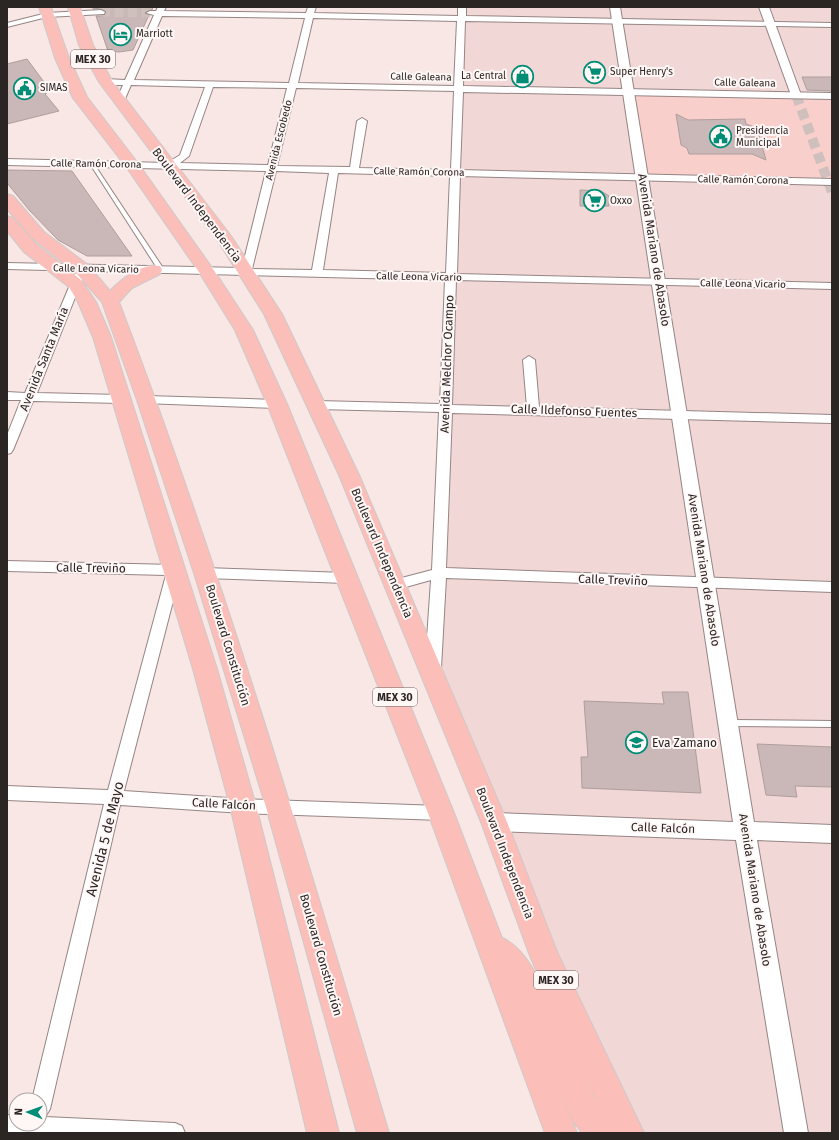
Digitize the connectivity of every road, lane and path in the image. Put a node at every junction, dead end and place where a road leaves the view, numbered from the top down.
1 (462, 7) edge
2 (764, 7) edge
3 (75, 10) edge
4 (161, 10) edge
5 (46, 11) edge
6 (311, 11) edge
7 (101, 12) tunnel mouth
8 (150, 13) tunnel mouth
9 (616, 14) edge
10 (462, 18) junction
11 (770, 24) junction
12 (7, 25) edge
13 (832, 25) edge
14 (62, 58) junction
15 (106, 82) junction
16 (128, 82) junction
17 (210, 84) junction
18 (292, 85) junction
19 (459, 88) junction
20 (629, 92) junction
21 (796, 95) junction
22 (832, 96) edge
23 (120, 101) junction
24 (362, 121) dead end
25 (7, 162) edge
26 (92, 164) junction
27 (132, 165) junction
28 (169, 166) junction
29 (272, 169) junction
30 (334, 170) junction
31 (354, 171) junction
32 (455, 173) junction
33 (643, 177) junction
34 (832, 182) edge
35 (7, 199) edge
36 (7, 221) edge
37 (7, 266) edge
38 (53, 268) junction
39 (158, 270) junction
40 (207, 272) junction
41 (246, 272) junction
42 (317, 274) junction
43 (78, 276) junction
44 (451, 278) junction
45 (659, 282) junction
46 (832, 286) edge
47 (110, 301) junction
48 (529, 360) dead end
49 (7, 396) edge
50 (29, 397) junction
51 (120, 399) junction
52 (147, 400) junction
53 (277, 404) junction
54 (317, 405) junction
55 (446, 407) junction
56 (533, 410) junction
57 (680, 414) junction
58 (832, 419) edge
59 (7, 450) edge
60 (7, 566) edge
61 (174, 570) junction
62 (205, 573) junction
63 (438, 573) junction
64 (346, 578) junction
65 (706, 583) junction
66 (395, 585) junction
67 (832, 587) edge
68 (432, 673) junction
69 (728, 723) junction
70 (832, 724) edge
71 (7, 793) edge
72 (114, 797) junction
73 (243, 806) junction
74 (279, 807) junction
75 (441, 813) junction
76 (494, 822) junction
77 (745, 831) junction
78 (832, 834) edge
79 (488, 937) junction
80 (44, 1092) edge
81 (48, 1124) edge
82 (175, 1133) edge
83 (323, 1133) edge
84 (373, 1133) edge
85 (561, 1133) edge
86 (611, 1133) edge
87 (628, 1133) edge
88 (796, 1133) edge

1 - 10 street, Avenida Melchor Ocampo
2 - 11 street
3 - 5 street
3 - 7 street
3 - 15 main road, Boulevard Independencia / MEX 30
4 - 6 street
4 - 8 street
4 - 16 street
5 - 12 street
5 - 14 main road, MEX 30
6 - 10 street
6 - 18 street, Avenida Escobedo
9 - 10 street
9 - 11 street
9 - 20 street, Avenida Mariano de Abasolo
10 - 19 street, Avenida Melchor Ocampo
11 - 13 street
11 - 21 street
14 - 15 main road
14 - 27 main road, MEX 30
15 - 16 street, Calle Galeana
15 - 23 main road, Boulevard Independencia / MEX 30
16 - 17 street, Calle Galeana
16 - 23 street
17 - 18 street, Calle Galeana
17 - 28 street
18 - 19 street, Calle Galeana
18 - 29 street, Avenida Escobedo
19 - 20 street, Calle Galeana
19 - 32 street, Avenida Melchor Ocampo
20 - 21 street, Calle Galeana
20 - 33 street, Avenida Mariano de Abasolo
21 - 22 street, Calle Galeana
23 - 28 main road, Boulevard Independencia / MEX 30
24 - 31 street
25 - 26 street, Calle Ramón Corona
26 - 27 street, Calle Ramón Corona
26 - 39 lane
27 - 28 street, Calle Ramón Corona
27 - 40 main road, MEX 30
28 - 29 street, Calle Ramón Corona
28 - 41 main road, Boulevard Independencia / MEX 30
29 - 30 street, Calle Ramón Corona
29 - 41 street, Avenida Escobedo
30 - 31 street, Calle Ramón Corona
30 - 42 street
31 - 32 street, Calle Ramón Corona
32 - 33 street, Calle Ramón Corona
32 - 44 street, Avenida Melchor Ocampo
33 - 34 street, Calle Ramón Corona
33 - 45 street, Avenida Mariano de Abasolo
35 - 43 main road, Boulevard Constitución
36 - 38 main road, Boulevard Constitución
37 - 38 street, Calle Leona Vicario
38 - 43 main road, Boulevard Constitución
39 - 40 street, Calle Leona Vicario
39 - 43 street, Calle Leona Vicario
39 - 47 main road
40 - 41 street, Calle Leona Vicario
40 - 53 main road, MEX 30
41 - 42 street, Calle Leona Vicario
41 - 54 main road, Boulevard Independencia / MEX 30
42 - 44 street, Calle Leona Vicario
43 - 47 main road, Boulevard Constitución
43 - 50 street, Avenida Santa María
43 - 51 main road, Boulevard Constitución
44 - 45 street, Calle Leona Vicario
44 - 55 street, Avenida Melchor Ocampo
45 - 46 street, Calle Leona Vicario
45 - 57 street, Avenida Mariano de Abasolo
47 - 52 main road, Boulevard Constitución
48 - 56 street
49 - 50 street
50 - 51 street
50 - 59 street, Avenida Santa María
51 - 61 main road, Boulevard Constitución
52 - 53 street
52 - 62 main road, Boulevard Constitución
53 - 64 main road, MEX 30
54 - 55 street, Calle Ildefonso Fuentes
54 - 66 main road, Boulevard Independencia / MEX 30
55 - 56 street, Calle Ildefonso Fuentes
55 - 63 street, Avenida Melchor Ocampo
56 - 57 street, Calle Ildefonso Fuentes
57 - 58 street, Calle Ildefonso Fuentes
57 - 65 street, Avenida Mariano de Abasolo
60 - 61 street, Calle Treviño
61 - 72 street, Avenida 5 de Mayo
61 - 73 main road, Boulevard Constitución
62 - 64 street
62 - 74 main road, Boulevard Constitución
63 - 65 street, Calle Treviño
63 - 66 street, Calle Treviño
63 - 68 street, Avenida Melchor Ocampo
64 - 75 main road, MEX 30
65 - 67 street, Calle Treviño
65 - 69 street, Avenida Mariano de Abasolo
66 - 68 main road, Boulevard Independencia / MEX 30
68 - 76 main road, Boulevard Independencia / MEX 30
69 - 70 lane
69 - 77 street, Avenida Mariano de Abasolo
71 - 72 street, Calle Falcón
72 - 73 street, Calle Falcón
72 - 80 street, Avenida 5 de Mayo
73 - 74 street, Calle Falcón
73 - 83 main road, Boulevard Constitución
74 - 75 street, Calle Falcón
74 - 84 main road, Boulevard Constitución
75 - 79 main road, MEX 30
76 - 77 street, Calle Falcón
76 - 87 main road, Boulevard Independencia / MEX 30
77 - 78 street, Calle Falcón
77 - 88 street, Avenida Mariano de Abasolo
79 - 85 main road, MEX 30
79 - 86 main road
81 - 82 street

